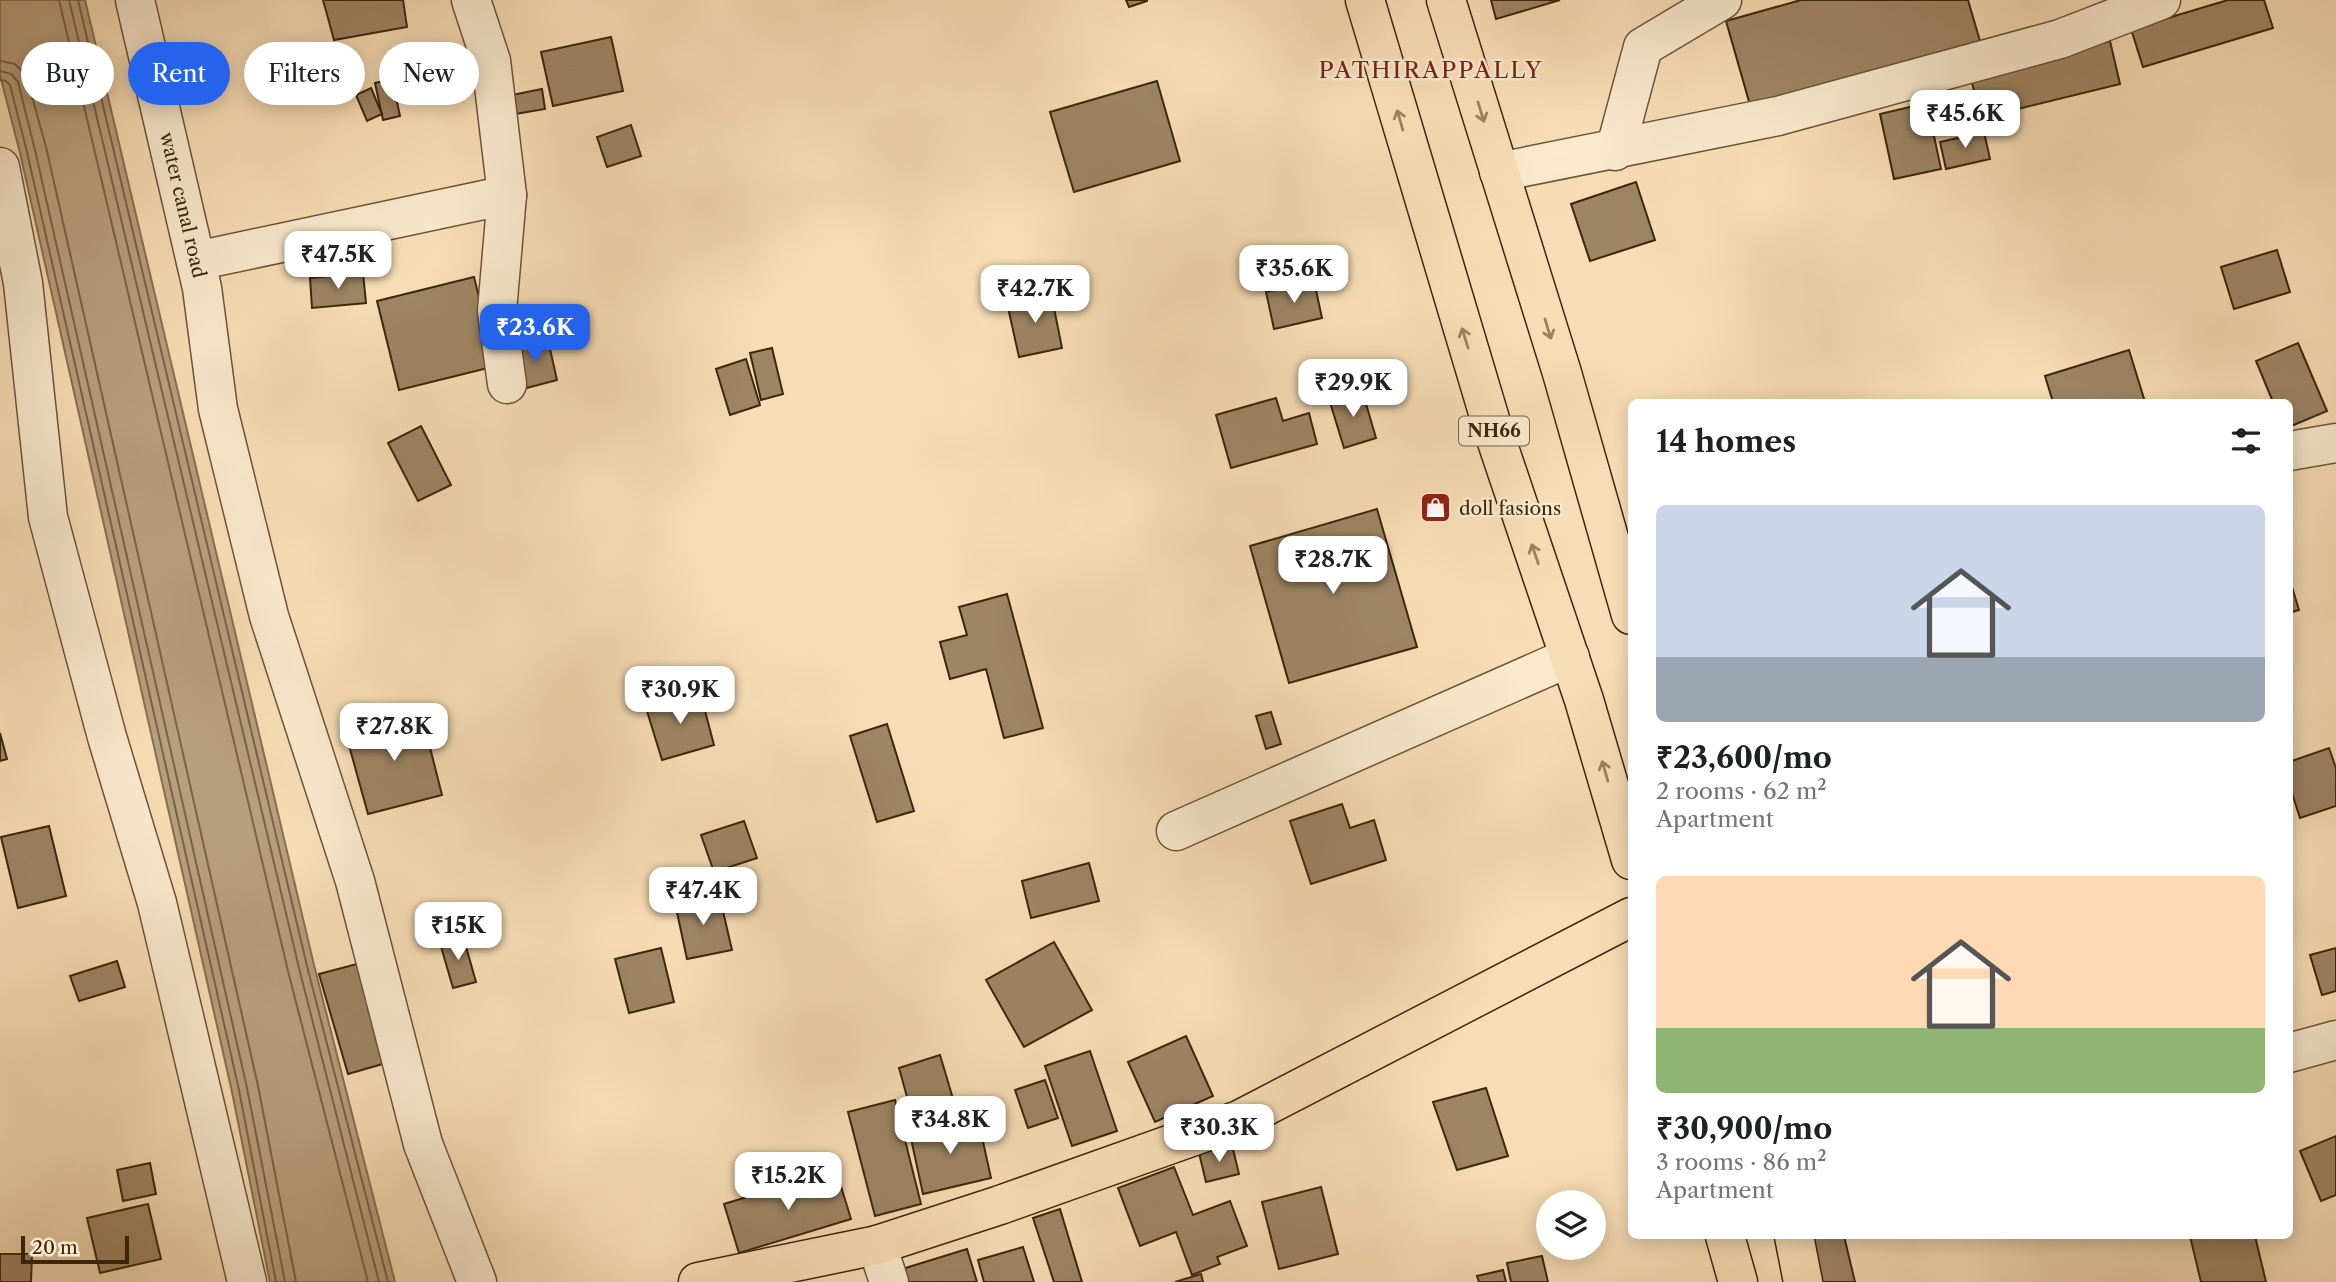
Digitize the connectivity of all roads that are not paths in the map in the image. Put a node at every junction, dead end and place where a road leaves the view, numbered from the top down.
1 (135, 0) edge
2 (471, 0) edge
3 (1365, 0) edge
4 (1446, 0) edge
5 (1722, 0) edge
6 (2161, 0) edge
7 (1615, 151) junction
8 (0, 167) edge
9 (1499, 172) junction
10 (507, 195) junction
11 (199, 275) junction
12 (507, 384) dead end
13 (2336, 443) edge
14 (2293, 450) edge
15 (1628, 604) edge
16 (1570, 657) junction
17 (1176, 831) dead end
18 (1628, 850) edge
19 (1628, 919) edge
20 (2336, 1040) edge
21 (2293, 1053) edge
22 (1726, 1239) edge
23 (1795, 1239) edge
24 (877, 1245) junction
25 (247, 1282) edge
26 (477, 1282) edge
27 (698, 1282) edge
28 (889, 1282) edge
29 (1738, 1282) edge
30 (1803, 1282) edge

1 - 11 street, water canal road
2 - 10 street
16 -> 3 main road, NH66
4 -> 9 main road
5 - 7 street
6 - 7 street
7 - 9 street
8 - 25 street
9 -> 15 main road
10 - 11 street
10 - 12 street
11 - 26 street, water canal road
13 - 14 street
16 - 17 street
18 -> 16 main road, NH66
19 - 24 main road
20 - 21 street
22 - 29 main road
23 - 30 main road
24 - 27 main road
24 - 28 street

